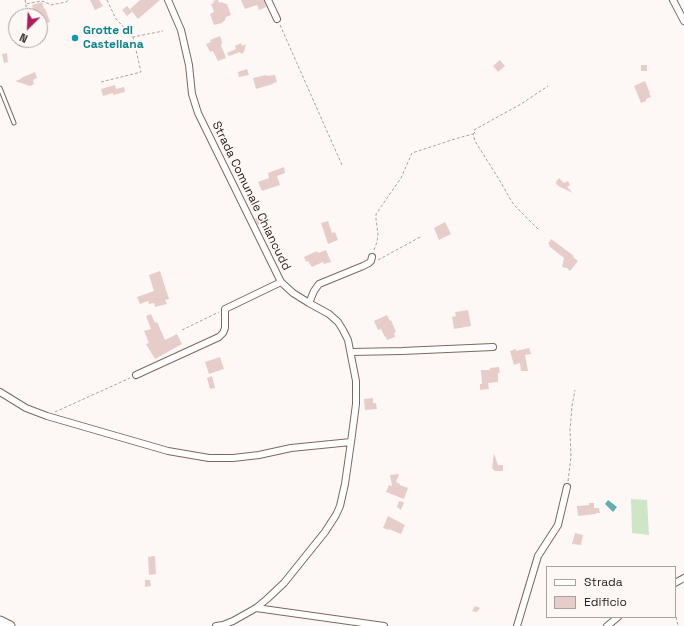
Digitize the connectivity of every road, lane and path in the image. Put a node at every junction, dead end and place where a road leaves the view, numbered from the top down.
1 (25, 0) edge
2 (69, 0) edge
3 (107, 0) edge
4 (168, 0) edge
5 (268, 0) edge
6 (673, 0) edge
7 (26, 4) junction
8 (26, 8) edge
9 (277, 19) joint
10 (684, 21) edge
11 (163, 31) dead end
12 (133, 37) junction
13 (101, 82) dead end
14 (548, 86) dead end
15 (0, 88) edge
16 (14, 123) dead end
17 (473, 134) junction
18 (342, 165) dead end
19 (538, 230) dead end
20 (422, 236) dead end
21 (371, 260) junction
22 (281, 282) junction
23 (309, 303) junction
24 (225, 309) junction
25 (182, 330) dead end
26 (493, 347) dead end
27 (351, 352) junction
28 (136, 375) joint
29 (575, 390) dead end
30 (0, 392) edge
31 (47, 416) junction
32 (351, 442) junction
33 (567, 487) joint
34 (256, 608) junction
35 (617, 618) edge
36 (0, 621) edge
37 (10, 626) edge
38 (216, 626) edge
39 (384, 626) edge
40 (517, 626) edge
41 (607, 626) edge

1 - 7 path
2 - 7 path
3 - 12 path
4 - 22 street, Strada Comunale Chiancudd
5 - 9 street
6 - 10 street
7 - 8 path
9 - 18 path
11 - 12 path
12 - 13 path
14 - 17 path
15 - 16 lane
17 - 19 path
17 - 21 path
20 - 21 path
21 - 23 street
22 - 23 street, Strada Comunale Chiancudd
22 - 24 street
23 - 27 street, Strada Comunale Chiancudd
24 - 25 path
24 - 28 street
26 - 27 street
27 - 32 street, Strada Comunale Chiancudd
28 - 31 path
29 - 33 path
30 - 31 street
31 - 32 street
32 - 34 street, Strada Comunale Chiancudd
33 - 40 street
34 - 38 street, Strada Comunale Chiancudd
34 - 39 street
35 - 41 street
36 - 37 main road

